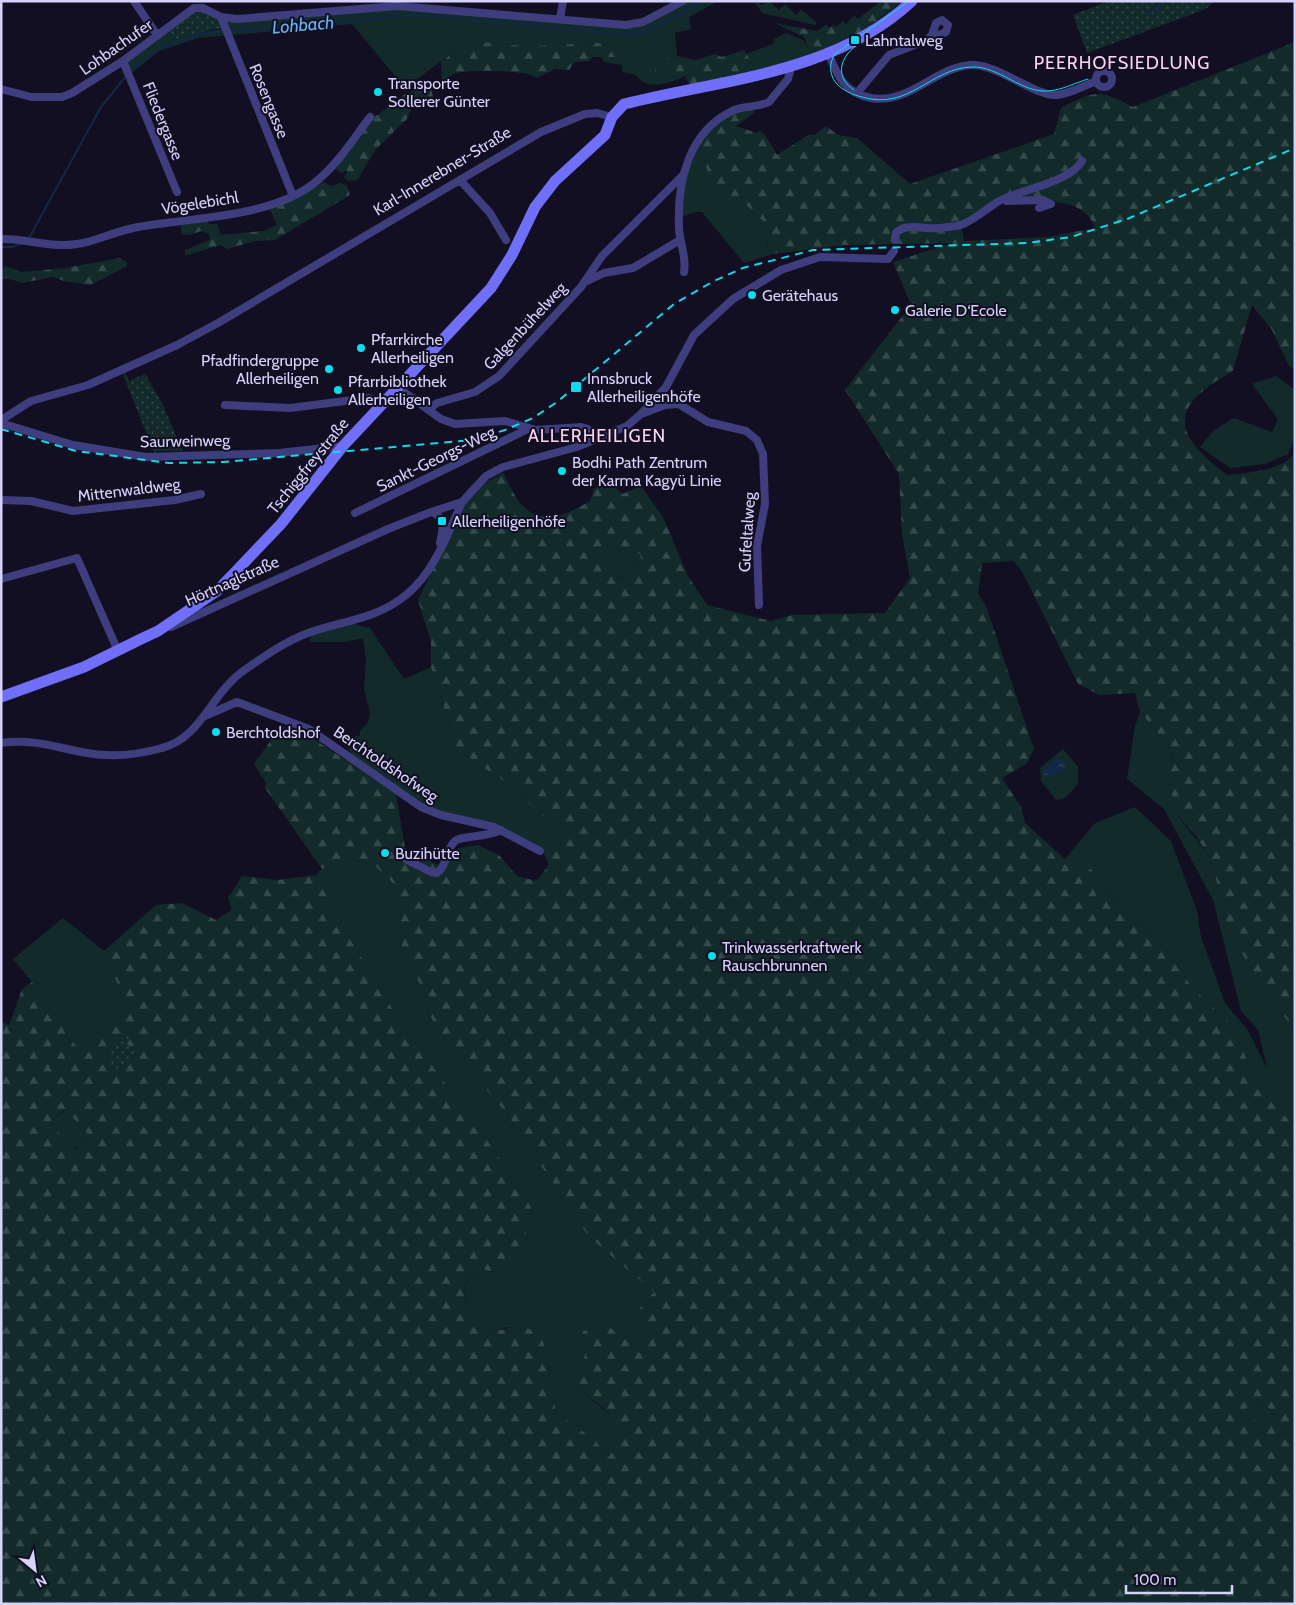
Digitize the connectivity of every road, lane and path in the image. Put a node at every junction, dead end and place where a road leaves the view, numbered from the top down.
1 (134, 1) edge
2 (335, 1) edge
3 (562, 1) edge
4 (683, 1) edge
5 (912, 1) edge
6 (448, 5) edge
7 (335, 10) junction
8 (222, 17) junction
9 (560, 19) junction
10 (157, 35) junction
11 (927, 40) dead end
12 (829, 55) junction
13 (124, 64) junction
14 (790, 67) junction
15 (1096, 81) dead end
16 (1, 90) edge
17 (857, 93) junction
18 (370, 117) dead end
19 (612, 117) junction
20 (1082, 161) dead end
21 (683, 175) junction
22 (460, 180) junction
23 (178, 192) dead end
24 (293, 196) junction
25 (1000, 201) junction
26 (1039, 208) dead end
27 (1, 239) edge
28 (506, 240) dead end
29 (680, 240) junction
30 (895, 240) dead end
31 (892, 254) dead end
32 (684, 272) dead end
33 (584, 282) junction
34 (397, 388) junction
35 (225, 405) dead end
36 (379, 407) junction
37 (428, 409) junction
38 (641, 414) junction
39 (1, 422) edge
40 (528, 429) junction
41 (592, 436) junction
42 (343, 446) junction
43 (559, 450) junction
44 (201, 494) dead end
45 (1, 500) edge
46 (462, 502) junction
47 (431, 512) junction
48 (355, 513) dead end
49 (437, 555) junction
50 (1, 579) edge
51 (759, 605) dead end
52 (158, 631) junction
53 (118, 651) junction
54 (1, 697) edge
55 (205, 716) junction
56 (1, 743) edge
57 (502, 830) junction
58 (540, 851) dead end
59 (407, 860) dead end

1 - 10 street
2 - 7 street
3 - 9 street
4 - 9 street, Lohbachufer
5 - 12 street
6 - 7 street, Lohbachufer
6 - 9 street, Lohbachufer
7 - 8 street, Lohbachufer
8 - 10 street, Lohbachufer
8 - 24 street, Rosengasse
10 - 13 street, Lohbachufer
11 - 17 street
12 - 14 street
12 - 17 street
13 - 16 street, Lohbachufer
13 - 23 street, Fliedergasse
14 - 19 street
14 - 21 street
15 - 17 street
18 - 24 street, Vögelebichl
19 - 22 street, Karl-Innerebner-Straße
19 - 34 street, Tschiggfreystraße
20 - 25 street
21 - 29 street
21 - 33 street, Galgenbühelweg
22 - 28 street
22 - 39 street, Karl-Innerebner-Straße
24 - 27 street, Vögelebichl
25 - 26 street
25 - 30 street
29 - 32 street
29 - 33 street, Galgenbühelweg
31 - 38 street
33 - 37 street, Galgenbühelweg
34 - 36 street, Tschiggfreystraße
34 - 37 street, Sankt-Georgs-Weg
35 - 36 street
36 - 42 street, Tschiggfreystraße
37 - 40 street, Sankt-Georgs-Weg
38 - 41 street
38 - 43 street
38 - 51 street, Gufeltalweg
39 - 42 street, Saurweinweg
40 - 41 street, Sankt-Georgs-Weg
40 - 48 street, Sankt-Georgs-Weg
41 - 43 street
42 - 52 street, Tschiggfreystraße
43 - 46 street
44 - 45 street, Mittenwaldweg
46 - 47 street, Hörtnaglstraße
46 - 49 street
47 - 49 street
47 - 52 street, Hörtnaglstraße
49 - 55 street
50 - 53 street
52 - 53 street, Hörtnaglstraße
53 - 54 street, Hörtnaglstraße
55 - 56 street
55 - 57 street, Berchtoldshofweg
57 - 58 street, Berchtoldshofweg
57 - 59 street

